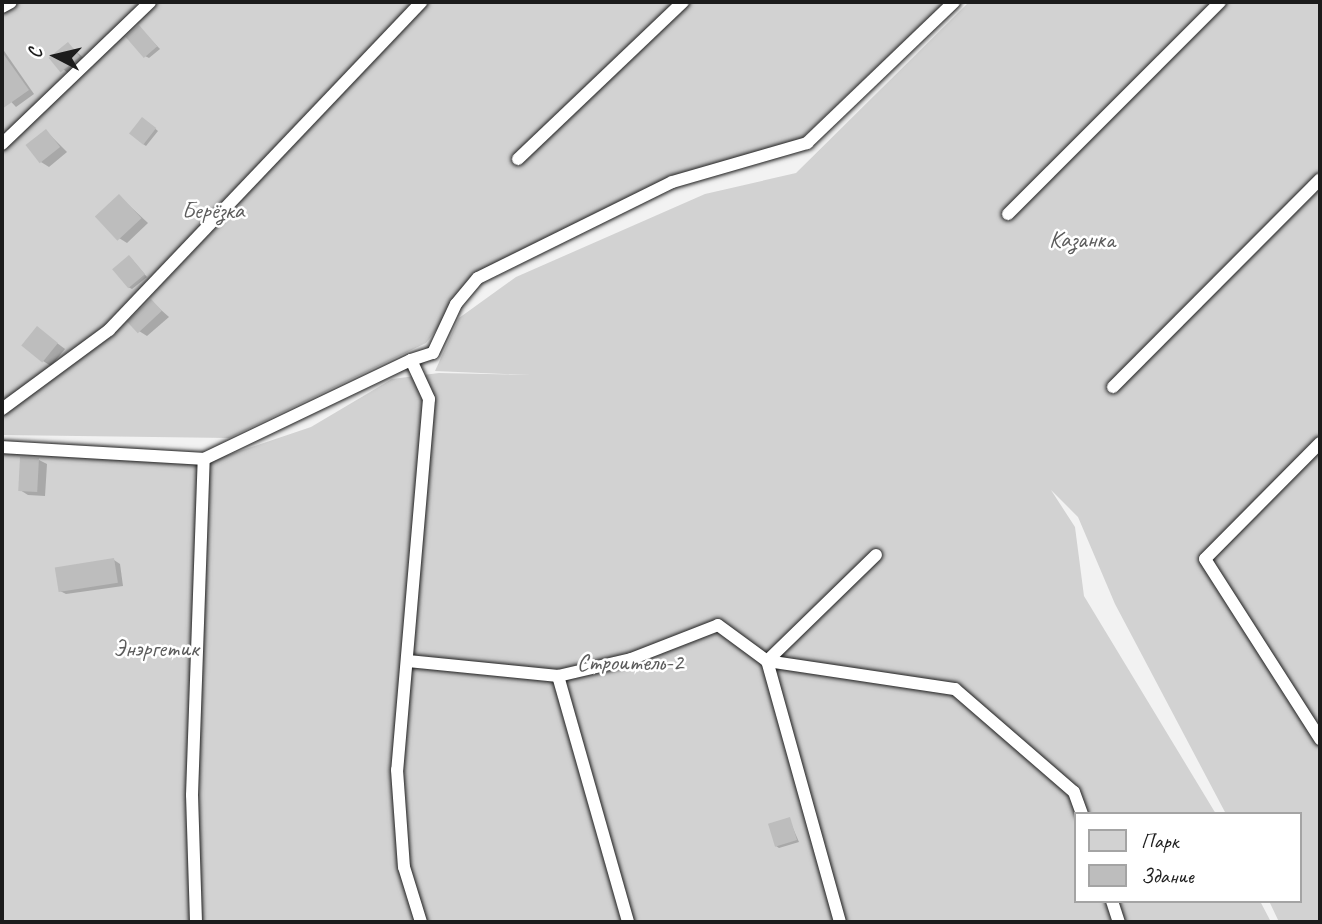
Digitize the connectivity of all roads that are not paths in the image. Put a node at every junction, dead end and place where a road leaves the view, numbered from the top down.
1 (11, 2) edge
2 (150, 2) edge
3 (421, 2) edge
4 (683, 2) edge
5 (954, 2) edge
6 (1220, 2) edge
7 (2, 7) edge
8 (2, 144) edge
9 (518, 159) dead end
10 (1320, 179) edge
11 (1008, 214) dead end
12 (411, 359) junction
13 (1112, 387) dead end
14 (2, 409) edge
15 (1320, 443) edge
16 (2, 447) edge
17 (204, 459) junction
18 (876, 555) dead end
19 (408, 661) junction
20 (767, 662) junction
21 (558, 676) junction
22 (1316, 722) edge
23 (1320, 739) edge
24 (1081, 812) edge
25 (1113, 903) edge
26 (196, 922) edge
27 (421, 922) edge
28 (628, 922) edge
29 (839, 922) edge
30 (1119, 922) edge

1 - 7 lane
2 - 8 lane
3 - 14 lane
4 - 9 lane
5 - 12 lane
6 - 11 lane
10 - 13 lane
12 - 17 lane
12 - 19 lane
15 - 22 lane
16 - 17 lane
17 - 26 lane
18 - 20 lane
19 - 21 lane
19 - 27 lane
20 - 21 lane
20 - 24 lane
20 - 29 lane
21 - 28 lane
22 - 23 lane
25 - 30 lane

